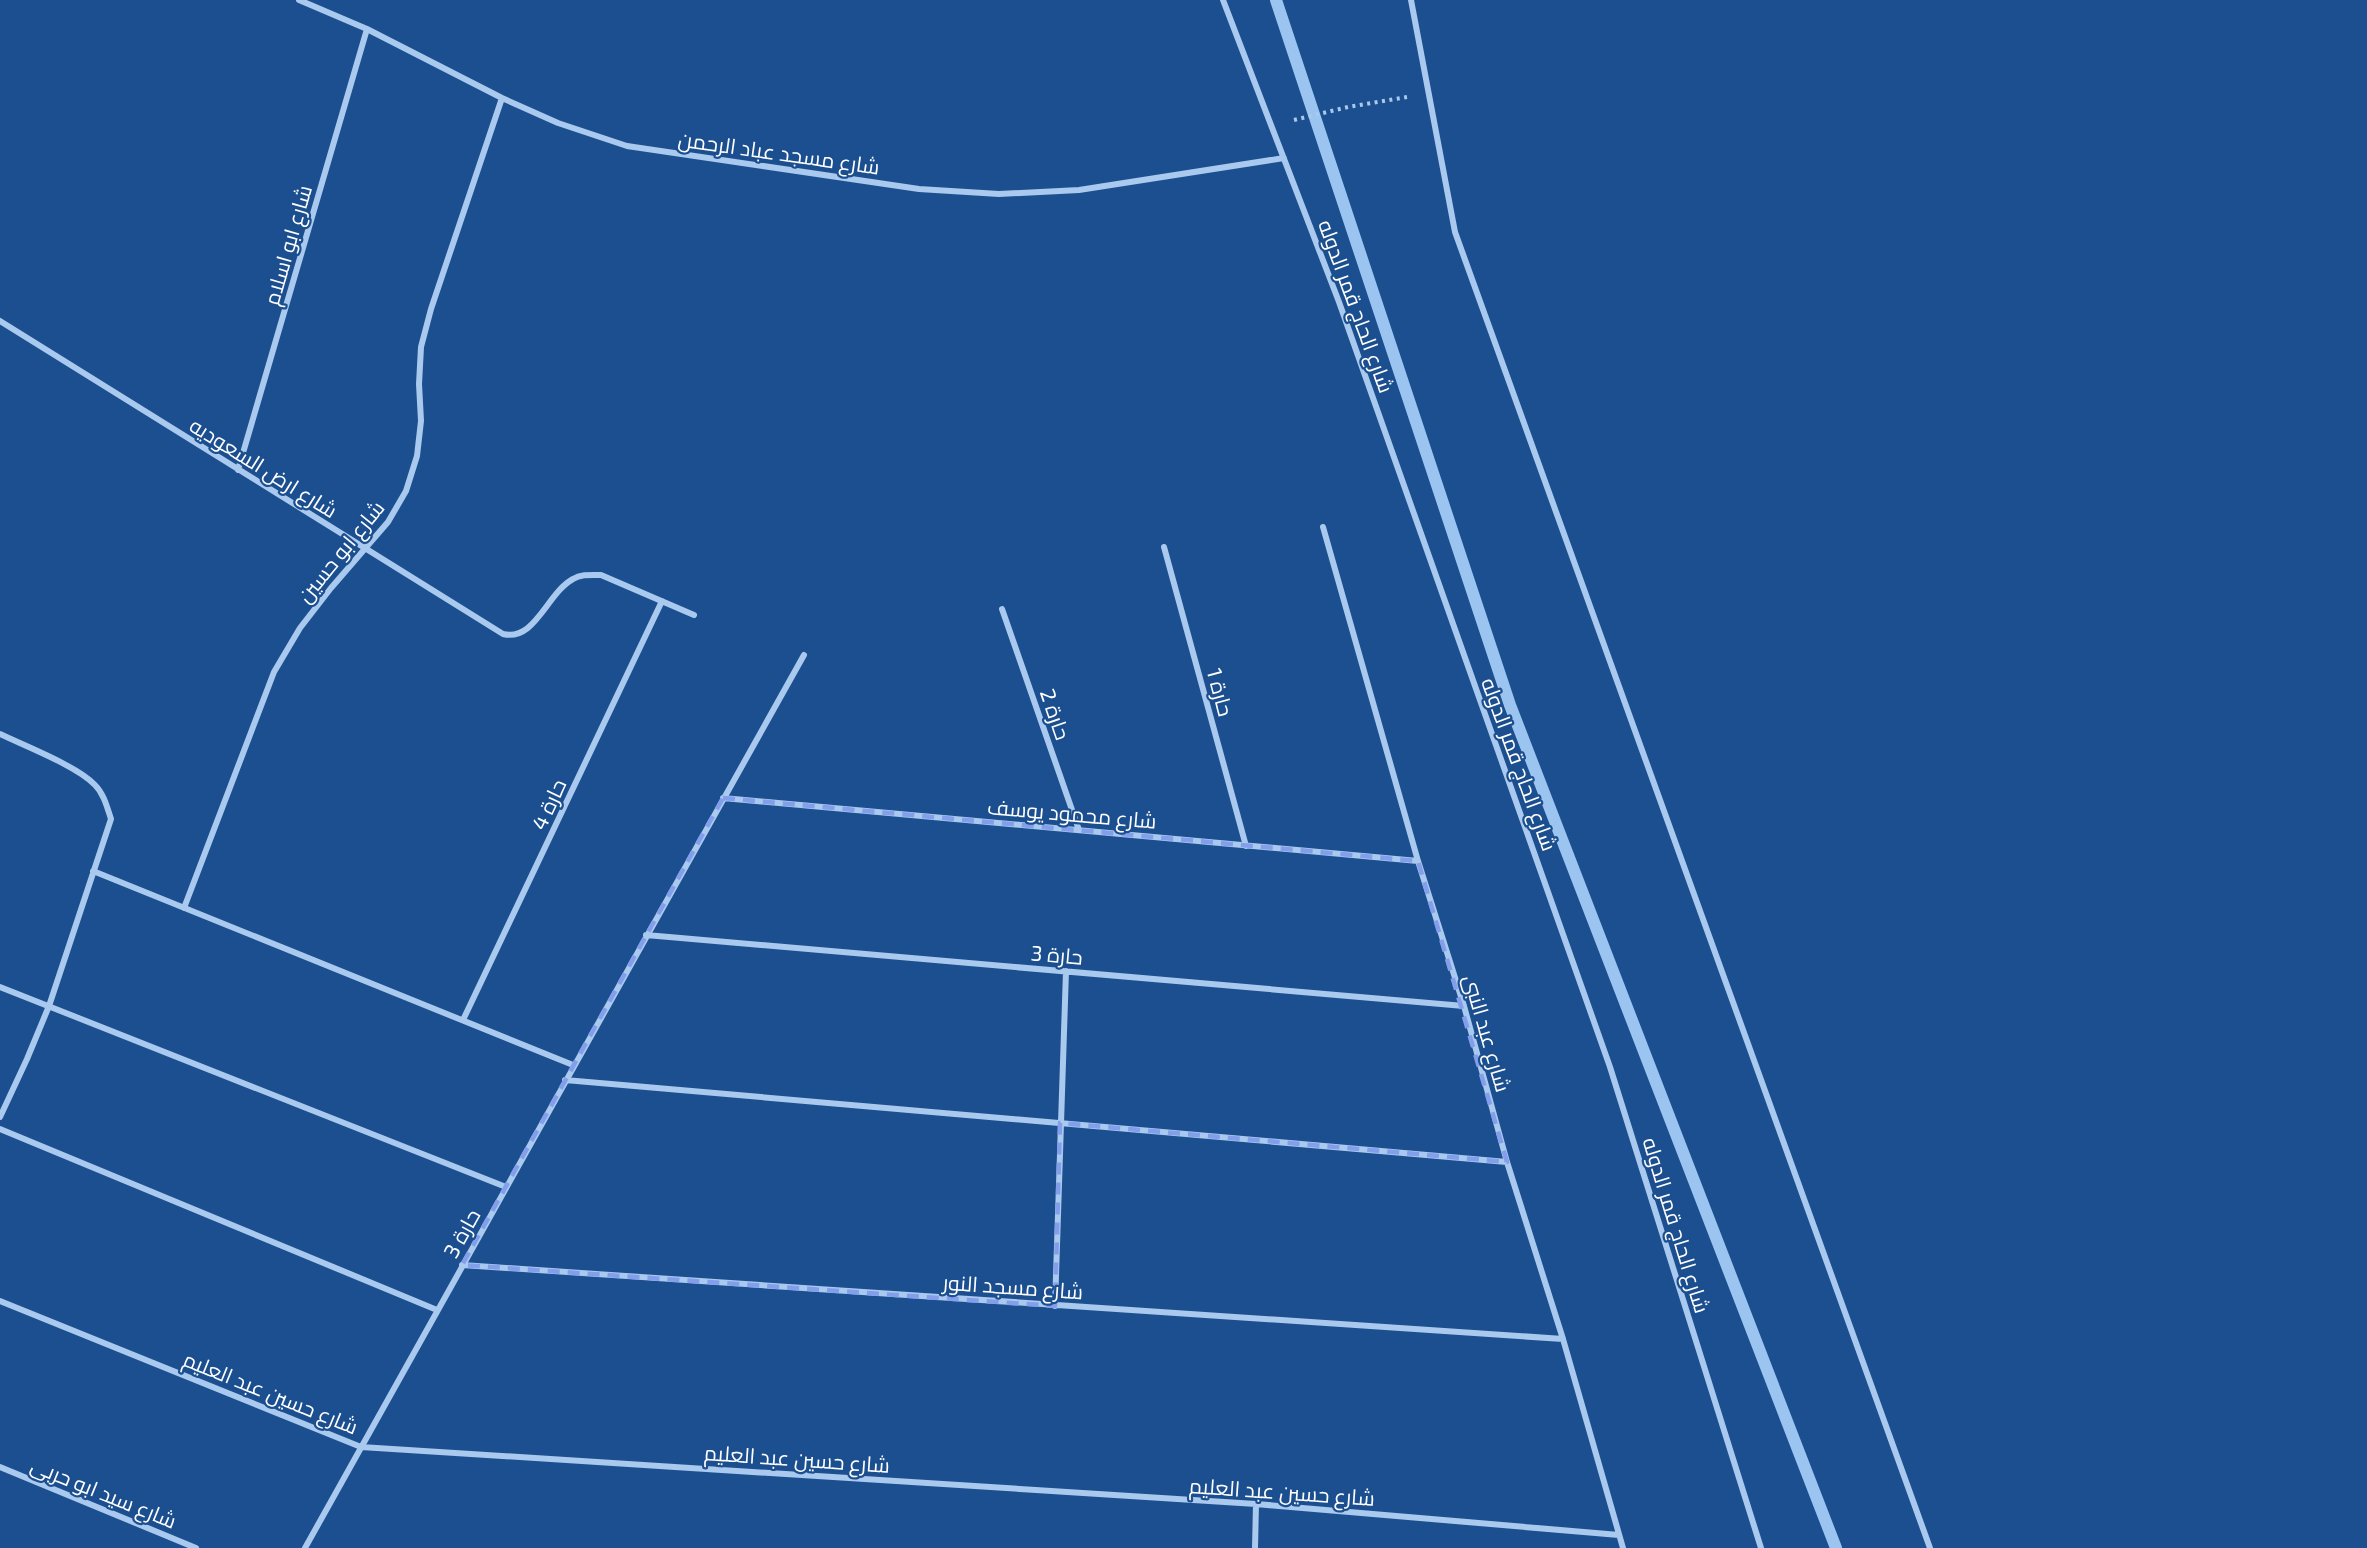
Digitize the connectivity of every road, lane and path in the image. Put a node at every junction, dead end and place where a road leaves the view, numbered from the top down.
1 (299, 0) edge
2 (1223, 0) edge
3 (1411, 0) edge
4 (367, 29) junction
5 (1429, 94) junction
6 (502, 98) junction
7 (1304, 118) dead end
8 (1284, 159) junction
9 (0, 321) edge
10 (238, 470) junction
11 (1323, 527) dead end
12 (1164, 547) dead end
13 (364, 549) junction
14 (662, 601) junction
15 (1002, 609) dead end
16 (694, 615) dead end
17 (804, 655) dead end
18 (0, 734) edge
19 (723, 798) junction
20 (1079, 830) junction
21 (1246, 846) junction
22 (1418, 861) junction
23 (93, 871) junction
24 (184, 908) junction
25 (646, 935) junction
26 (1066, 971) junction
27 (0, 987) edge
28 (49, 1006) junction
29 (1464, 1006) junction
30 (463, 1020) junction
31 (573, 1065) junction
32 (565, 1080) junction
33 (0, 1117) edge
34 (1060, 1123) junction
35 (0, 1129) edge
36 (1507, 1162) junction
37 (506, 1187) junction
38 (462, 1265) junction
39 (0, 1301) edge
40 (1055, 1306) junction
41 (437, 1310) junction
42 (1563, 1339) junction
43 (361, 1446) junction
44 (0, 1467) edge
45 (1256, 1504) junction
46 (1619, 1535) junction
47 (196, 1548) edge
48 (305, 1548) edge
49 (1255, 1548) edge
50 (1623, 1548) edge
51 (1761, 1548) edge
52 (1930, 1548) edge

1 - 4 street, شارع مسجد عباد الرحمن
2 - 8 street, شارع الحاج قمر الدوله
3 - 5 street
4 - 6 street, شارع مسجد عباد الرحمن
4 - 10 street, شارع ابو اسلام
5 - 7 path
5 - 52 street
6 - 8 street, شارع مسجد عباد الرحمن
6 - 13 street, شارع ابو حسين
8 - 51 street, شارع الحاج قمر الدوله
9 - 10 street, شارع ارض السعوديه
10 - 13 street, شارع ارض السعوديه
11 - 22 street, شارع عبد النبى
12 - 21 street, حارة 1
13 - 14 street, شارع ارض السعوديه
13 - 24 street, شارع ابو حسين
14 - 16 street, شارع ارض السعوديه
14 - 30 street, حارة 4
15 - 20 street, حارة 2
17 - 19 street, حارة 3
18 - 23 street
19 - 20 street, شارع محمود يوسف
19 - 25 street, حارة 3
20 - 21 street, شارع محمود يوسف
21 - 22 street, شارع محمود يوسف
22 - 29 street, شارع عبد النبى
23 - 24 street
23 - 28 street
24 - 30 street
25 - 26 street, حارة 3
25 - 31 street, حارة 3
26 - 29 street, حارة 3
26 - 34 street
27 - 28 street
28 - 33 street
28 - 37 street
29 - 36 street, شارع عبد النبى
30 - 31 street
31 - 32 street, حارة 3
32 - 34 street
32 - 37 street, حارة 3
34 - 36 street
34 - 40 street
35 - 41 street
36 - 42 street, شارع عبد النبى
37 - 38 street, حارة 3
38 - 40 street, شارع مسجد النور
38 - 41 street, حارة 3
39 - 43 street, شارع حسين عبد العليم
40 - 42 street, شارع مسجد النور
41 - 43 street, حارة 3
42 - 46 street, شارع عبد النبى
43 - 45 street, شارع حسين عبد العليم
43 - 48 street, حارة 3
44 - 47 street, شارع سيد ابو حربى
45 - 46 street, شارع حسين عبد العليم
45 - 49 street
46 - 50 street, شارع عبد النبى

